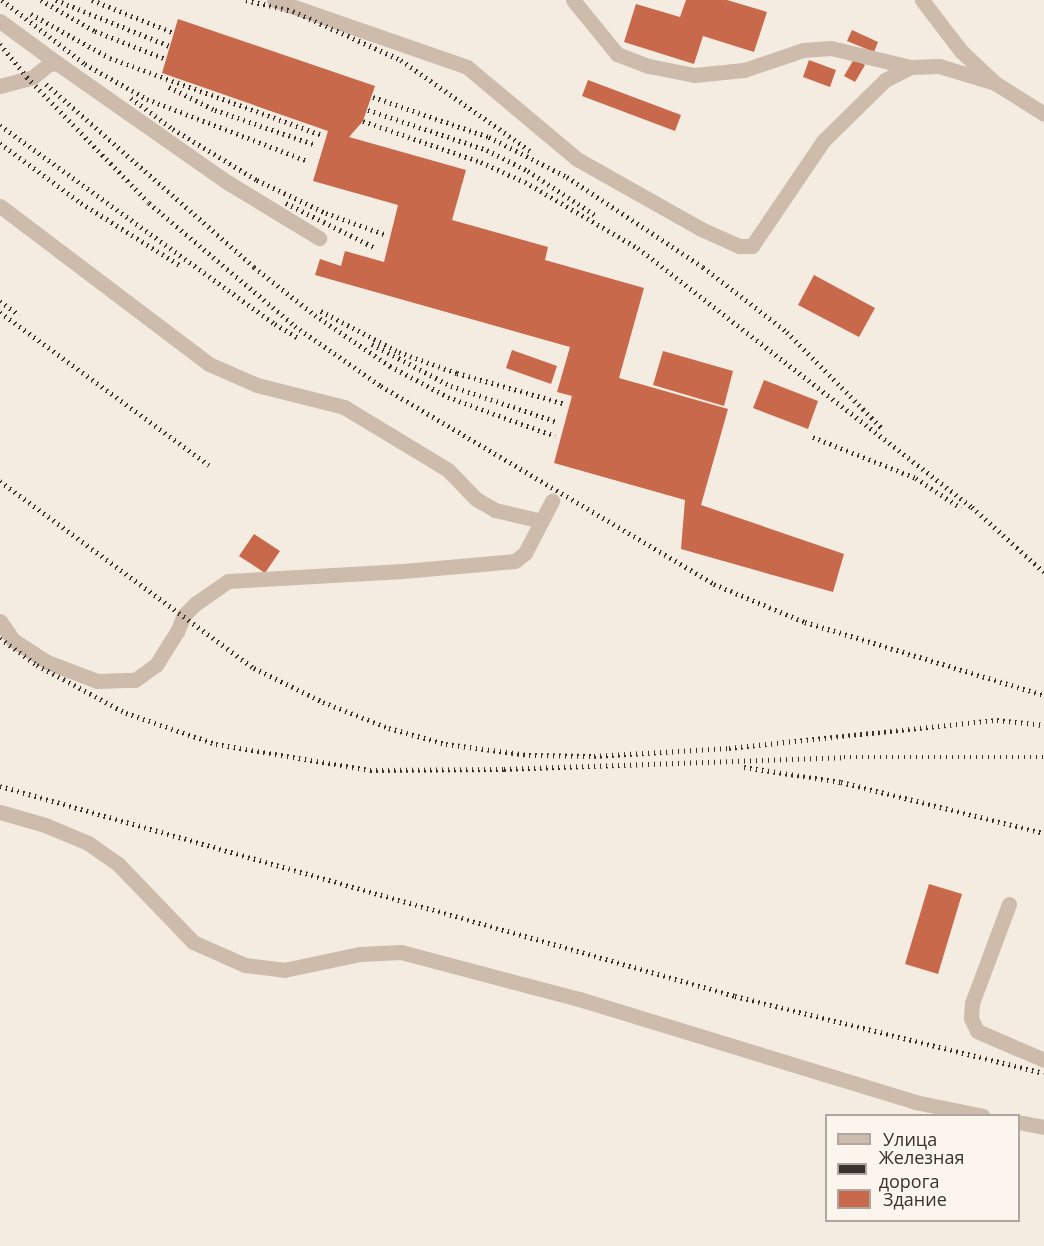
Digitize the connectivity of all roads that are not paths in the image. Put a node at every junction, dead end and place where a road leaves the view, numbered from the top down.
1 (274, 0) edge
2 (573, 0) edge
3 (922, 0) edge
4 (0, 21) edge
5 (57, 63) junction
6 (910, 67) junction
7 (995, 83) junction
8 (0, 86) edge
9 (1044, 114) edge
10 (0, 206) edge
11 (319, 238) dead end
12 (552, 501) dead end
13 (542, 521) junction
14 (0, 621) edge
15 (0, 812) edge
16 (1009, 904) dead end
17 (1044, 1059) edge
18 (973, 1114) edge
19 (1020, 1122) edge
20 (1044, 1127) edge

1 - 6 street
2 - 6 street
3 - 7 street
4 - 5 street
5 - 8 street
5 - 11 street
6 - 7 street
7 - 9 street
10 - 13 street
12 - 13 street
13 - 14 street
15 - 18 street
16 - 17 street
19 - 20 street

